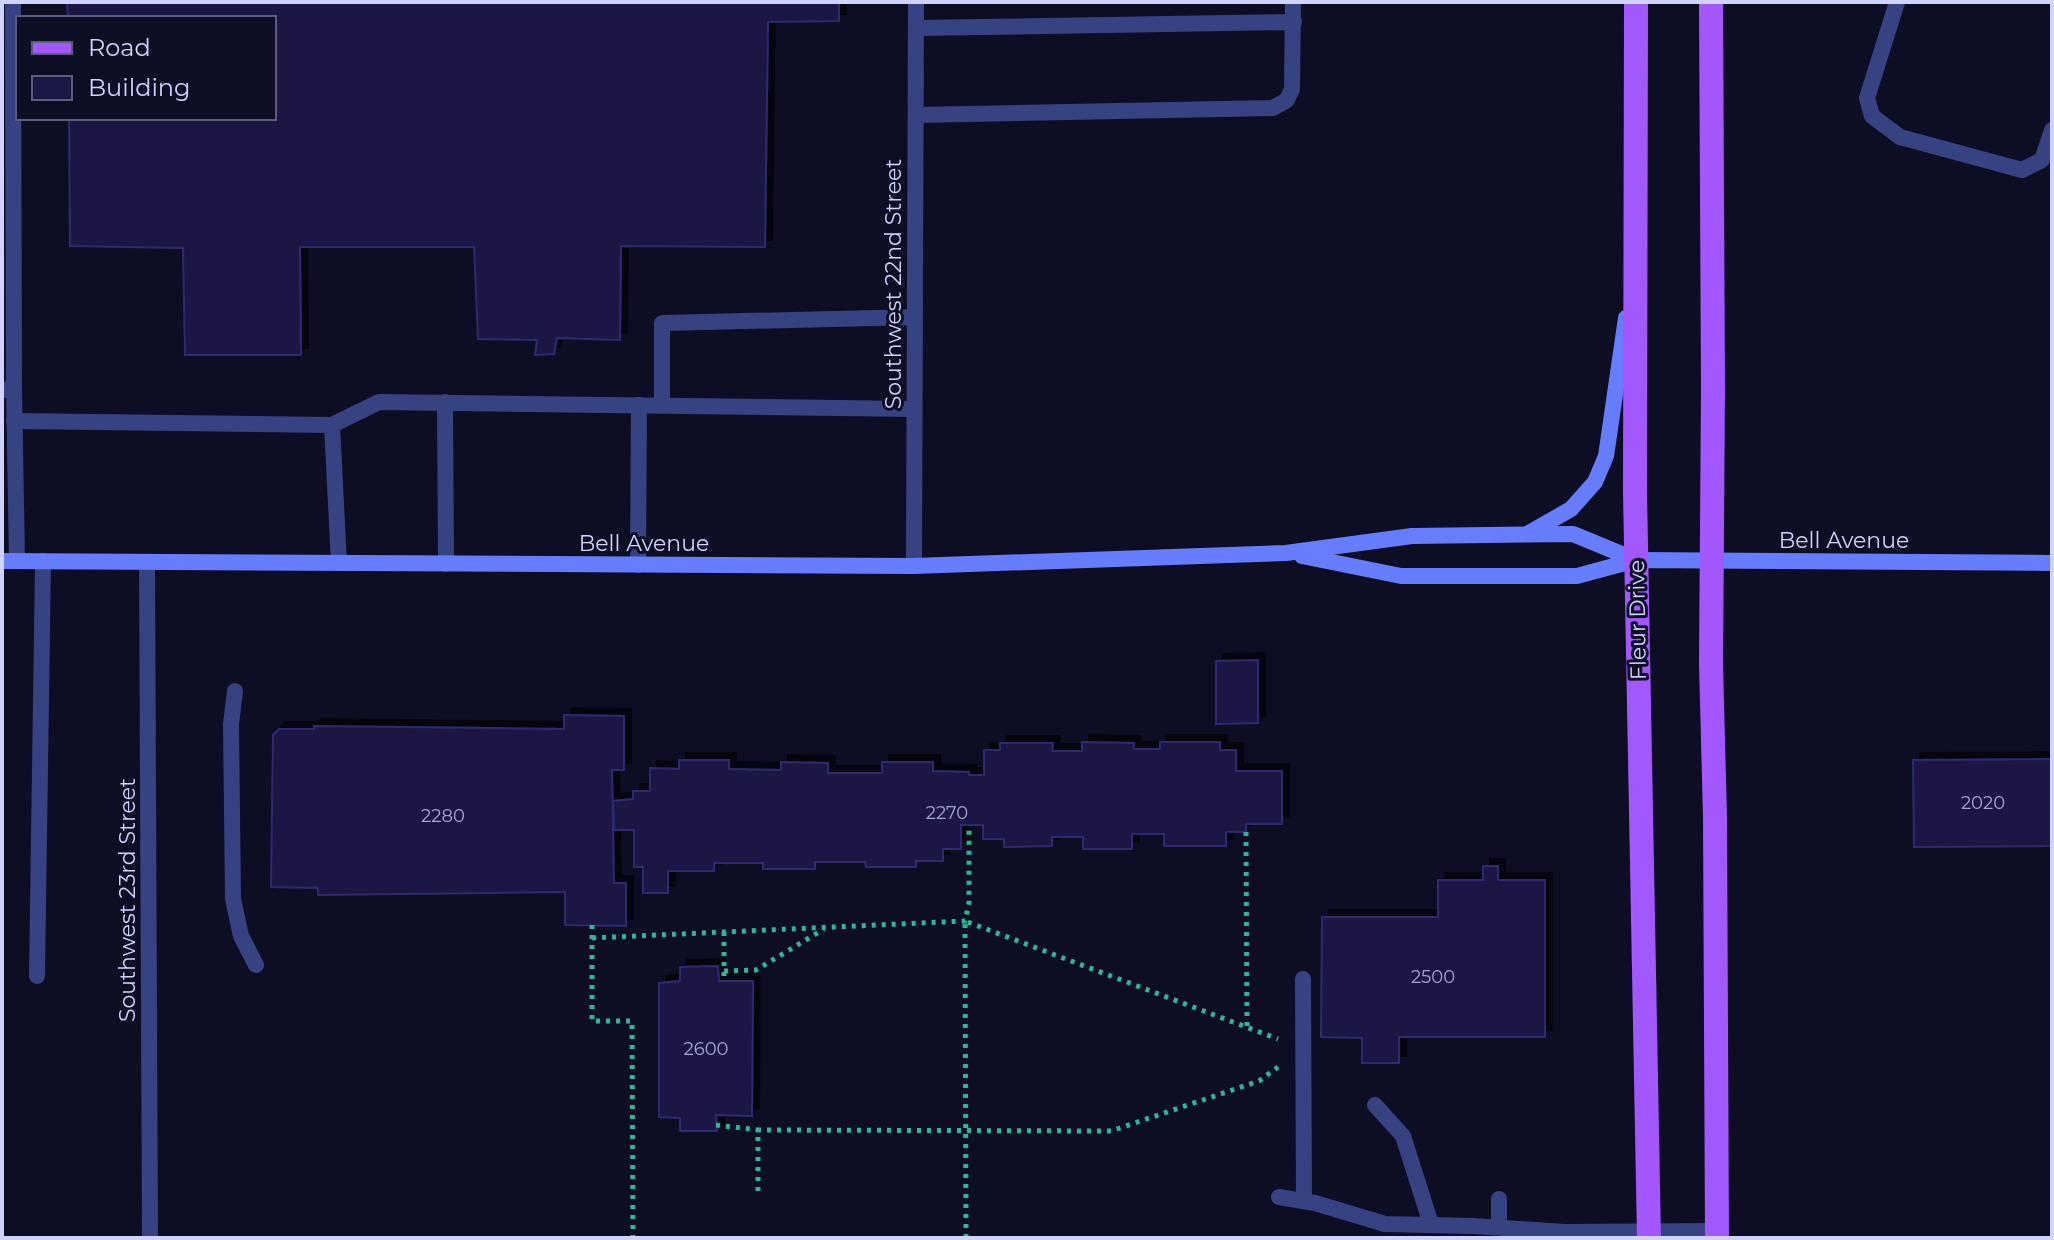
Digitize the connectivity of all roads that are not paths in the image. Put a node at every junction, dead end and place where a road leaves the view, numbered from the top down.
1 (13, 2) edge
2 (916, 2) edge
3 (1293, 2) edge
4 (1636, 2) edge
5 (1711, 2) edge
6 (1897, 2) edge
7 (1294, 22) junction
8 (916, 28) junction
9 (916, 115) junction
10 (2052, 130) edge
11 (1636, 253) junction
12 (915, 317) junction
13 (8, 390) edge
14 (445, 402) junction
15 (639, 405) junction
16 (662, 405) junction
17 (914, 409) junction
18 (14, 421) junction
19 (332, 425) junction
20 (1526, 535) junction
21 (1286, 553) junction
22 (1636, 560) junction
23 (9, 561) edge
24 (43, 561) junction
25 (1711, 561) junction
26 (147, 562) junction
27 (339, 563) junction
28 (2052, 563) edge
29 (446, 564) junction
30 (638, 565) junction
31 (914, 566) junction
32 (235, 691) dead end
33 (256, 965) dead end
34 (37, 976) dead end
35 (1303, 979) dead end
36 (1375, 1105) dead end
37 (1279, 1197) dead end
38 (1499, 1199) dead end
39 (1304, 1200) junction
40 (1431, 1224) junction
41 (1499, 1227) junction
42 (1649, 1235) edge
43 (1717, 1235) edge
44 (150, 1238) edge

1 - 13 street
2 - 8 street, Southwest 22nd Street
3 - 7 street
4 - 11 main road, Fleur Drive
5 - 25 main road
6 - 10 street
7 - 8 street
7 - 9 street
8 - 9 street, Southwest 22nd Street
9 - 12 street, Southwest 22nd Street
11 - 20 street
11 - 22 main road, Fleur Drive
12 - 16 street
12 - 17 street, Southwest 22nd Street
13 - 18 street
14 - 15 street
14 - 19 street
14 - 29 street
15 - 16 street
15 - 30 street
16 - 17 street
17 - 31 street, Southwest 22nd Street
18 - 19 street
18 - 23 street
19 - 27 street
20 - 21 street, Bell Avenue
20 - 22 street, Bell Avenue
21 - 22 street, Bell Avenue
21 - 31 street, Bell Avenue
22 - 25 street, Bell Avenue
22 - 42 main road, Fleur Drive
23 - 24 street, Bell Avenue
24 - 26 street, Bell Avenue
24 - 34 street
25 - 28 street, Bell Avenue
25 - 43 main road
26 - 27 street, Bell Avenue
26 - 44 street, Southwest 23rd Street
27 - 29 street, Bell Avenue
29 - 30 street, Bell Avenue
30 - 31 street, Bell Avenue
32 - 33 street
35 - 39 street
36 - 40 street
37 - 39 street
38 - 41 street
39 - 40 street
40 - 41 street
41 - 42 street
42 - 43 street

